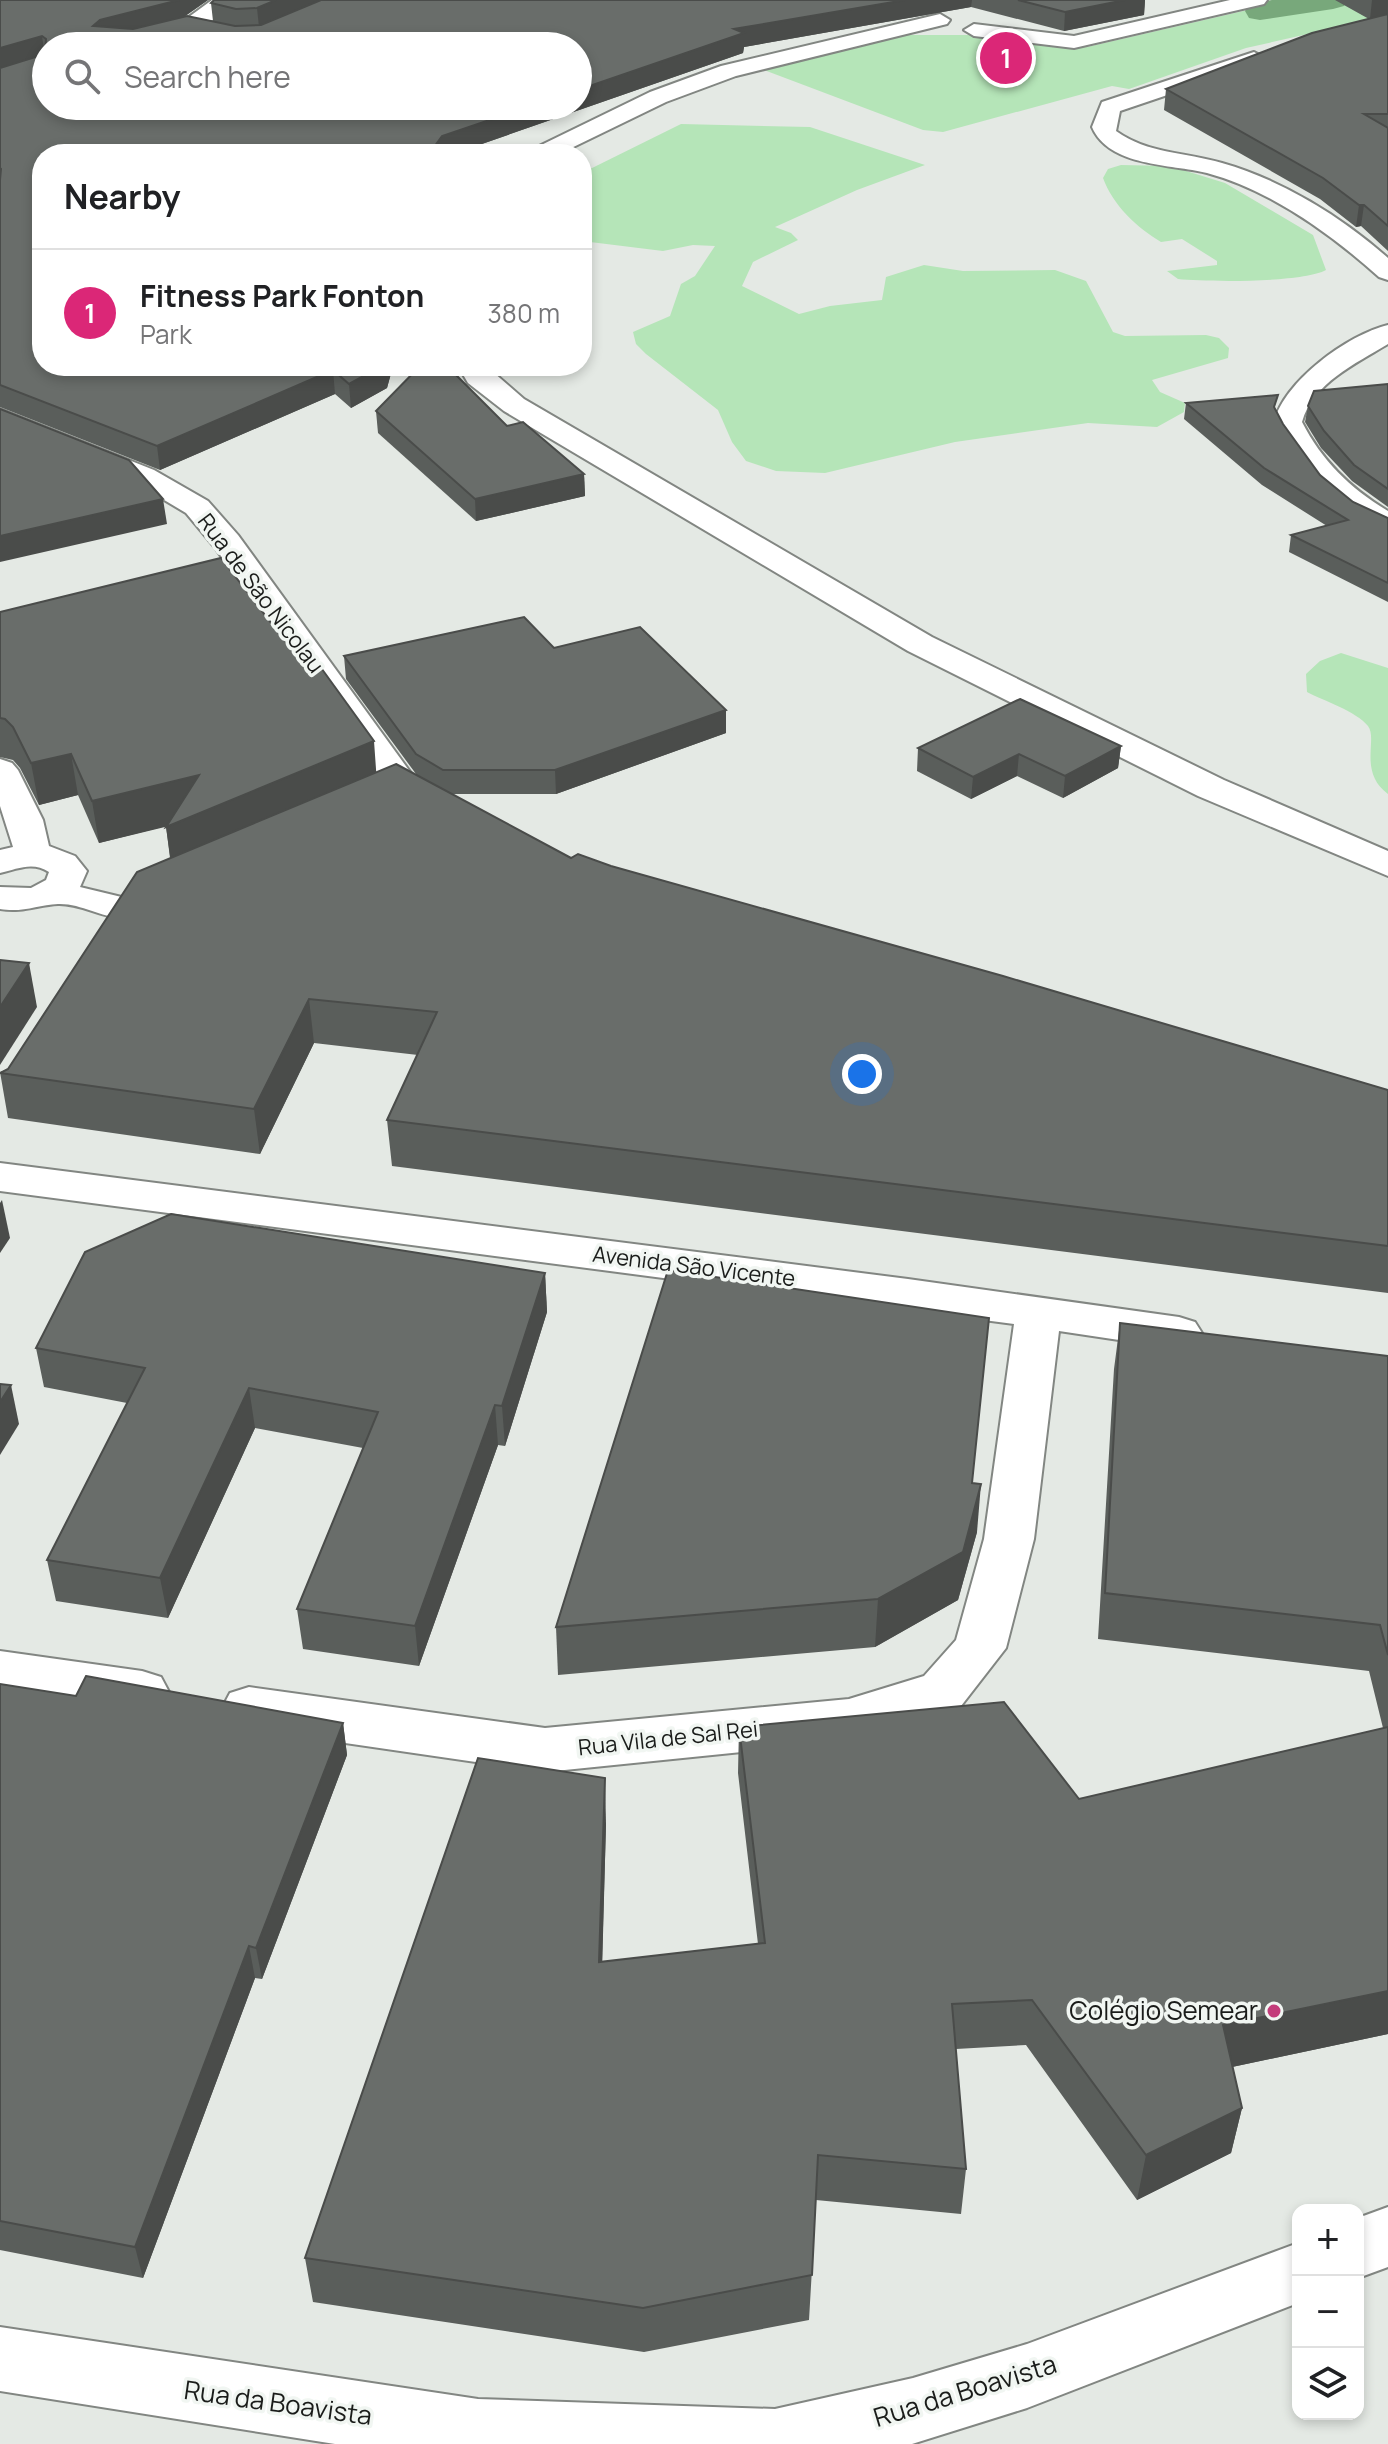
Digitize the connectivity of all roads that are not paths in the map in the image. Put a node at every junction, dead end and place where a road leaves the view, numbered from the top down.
1 (1257, 0) edge
2 (216, 1) edge
3 (972, 25) junction
4 (189, 26) junction
5 (165, 32) edge
6 (214, 32) edge
7 (880, 33) junction
8 (1274, 51) edge
9 (562, 144) edge
10 (1388, 272) edge
11 (1388, 333) edge
12 (477, 376) edge
13 (0, 418) edge
14 (1388, 524) edge
15 (0, 770) edge
16 (469, 828) edge
17 (17, 859) edge
18 (1388, 865) edge
19 (55, 892) junction
20 (0, 898) edge
21 (96, 947) edge
22 (0, 1177) edge
23 (1038, 1315) junction
24 (1221, 1338) edge
25 (0, 1671) edge
26 (1388, 2237) edge
27 (1364, 2246) edge
28 (1292, 2275) edge
29 (0, 2359) edge

1 - 3 street
2 - 4 street
3 - 7 street
3 - 7 street
4 - 5 street
4 - 6 street
7 - 9 street
8 - 10 street
11 - 14 street
12 - 18 street
13 - 16 street, Rua de São Nicolau
15 - 17 street
17 - 19 street
19 - 20 street
19 - 21 street
22 - 23 street, Avenida São Vicente
23 - 24 street, Avenida São Vicente
23 - 25 street, Rua Vila de Sal Rei
26 - 27 street
28 - 29 street, Rua da Boavista

